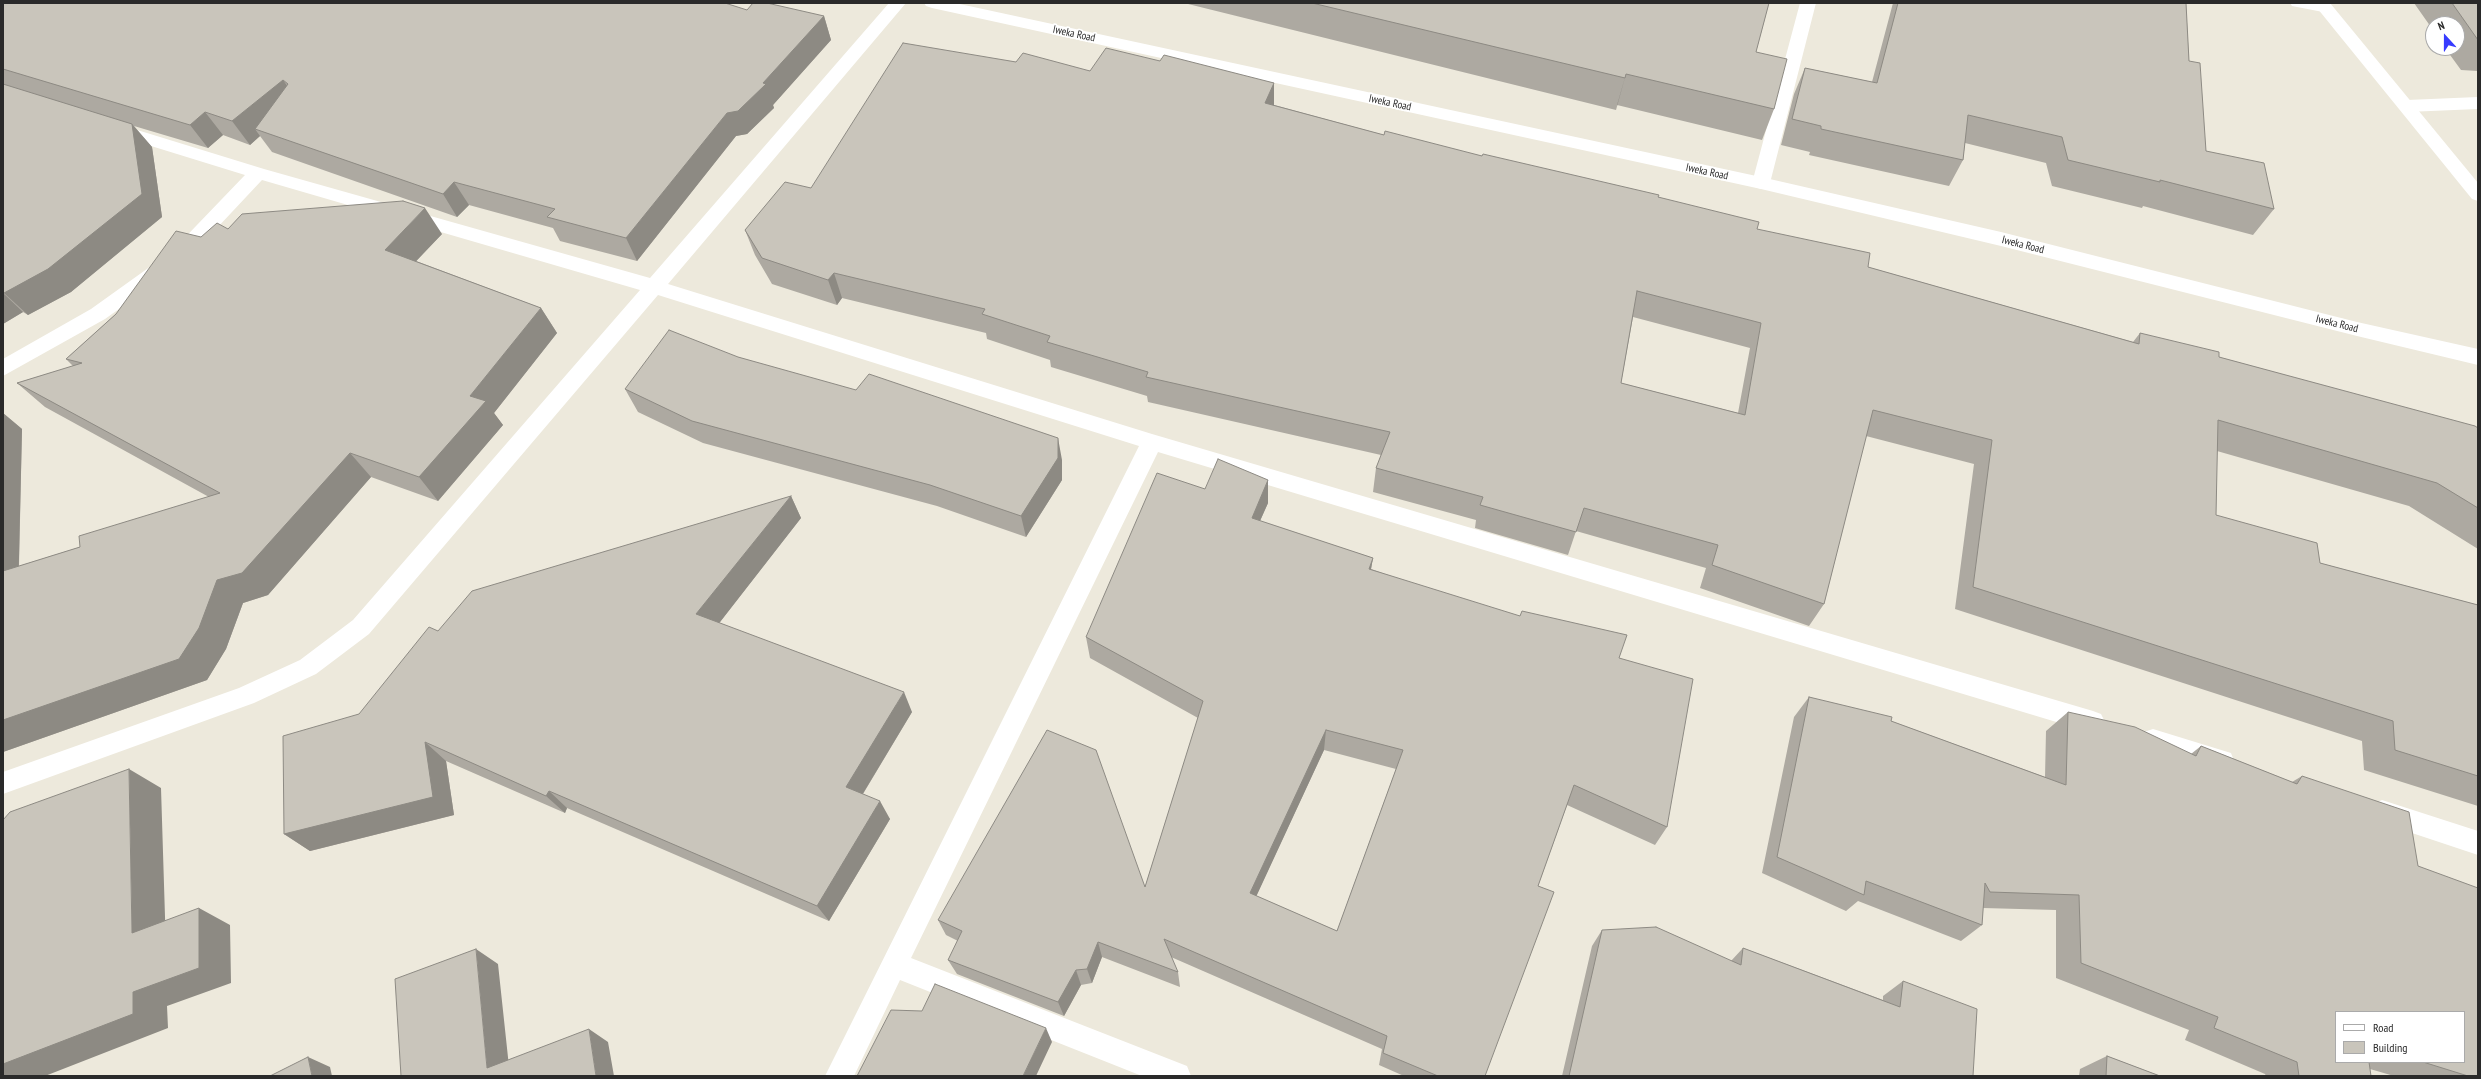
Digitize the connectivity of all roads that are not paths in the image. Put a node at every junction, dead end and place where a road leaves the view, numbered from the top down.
1 (898, 3) edge
2 (932, 3) edge
3 (1808, 3) edge
4 (2298, 3) edge
5 (2322, 5) edge
6 (2478, 103) edge
7 (2407, 106) junction
8 (93, 122) edge
9 (258, 174) junction
10 (1761, 184) junction
11 (2478, 195) edge
12 (652, 286) junction
13 (2478, 357) edge
14 (3, 368) edge
15 (1152, 442) junction
16 (2108, 727) edge
17 (2132, 734) edge
18 (2238, 766) edge
19 (3, 784) edge
20 (2366, 807) edge
21 (2478, 843) edge
22 (894, 964) junction
23 (839, 1076) edge
24 (1177, 1076) edge

1 - 12 street
2 - 10 street, Iweka Road
3 - 10 street
4 - 5 street
5 - 7 street
6 - 7 street
7 - 11 street
8 - 9 street
9 - 12 street
9 - 14 street
10 - 13 street, Iweka Road
12 - 15 street
12 - 19 street
15 - 16 street
15 - 22 street
17 - 18 street
20 - 21 street
22 - 23 street
22 - 24 street

